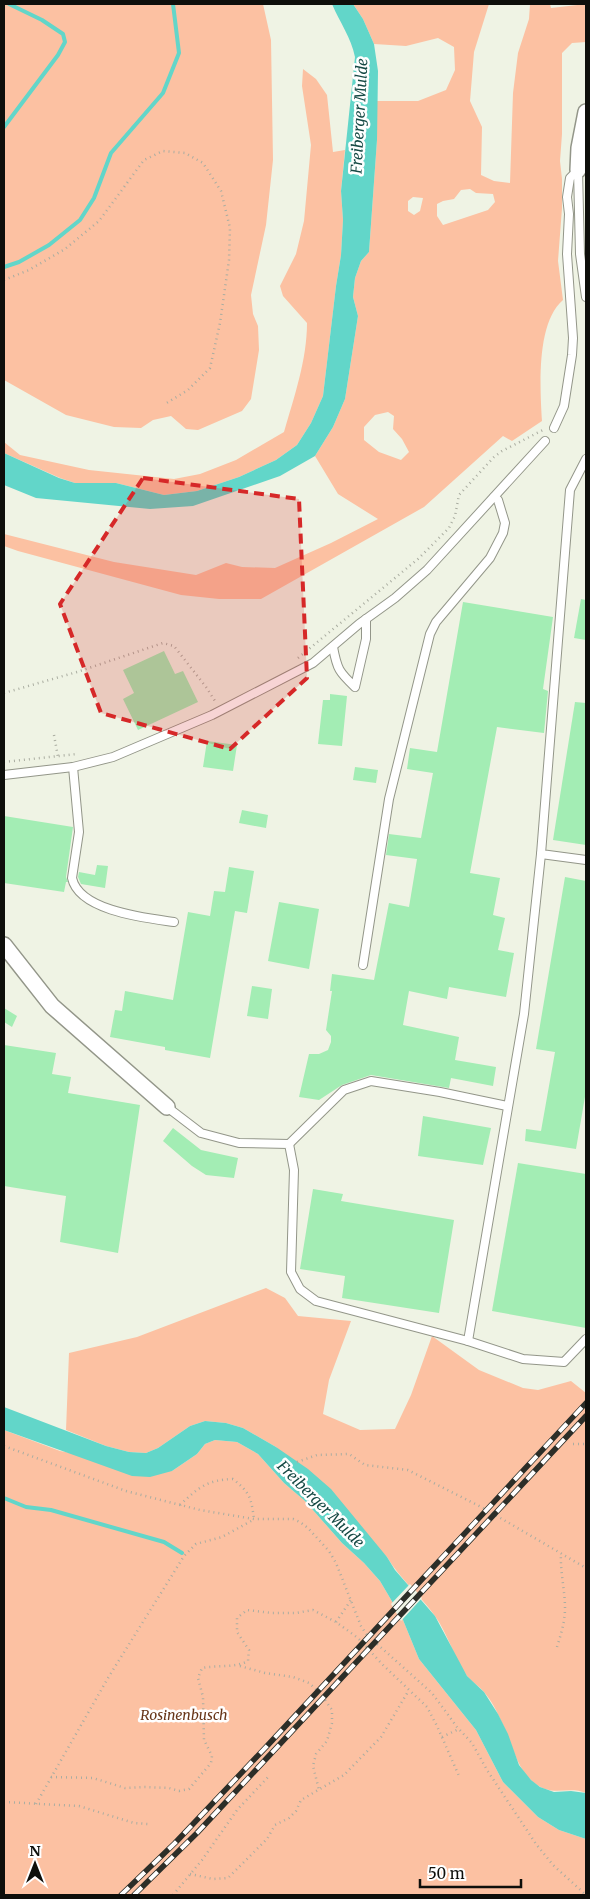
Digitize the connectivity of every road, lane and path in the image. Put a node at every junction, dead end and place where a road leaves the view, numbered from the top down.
1 (586, 112) edge
2 (578, 170) junction
3 (4, 280) edge
4 (586, 297) edge
5 (164, 404) dead end
6 (554, 428) joint
7 (545, 441) dead end
8 (586, 459) edge
9 (494, 497) junction
10 (366, 619) junction
11 (333, 647) junction
12 (292, 662) dead end
13 (4, 693) edge
14 (222, 700) dead end
15 (54, 734) dead end
16 (84, 752) dead end
17 (58, 757) junction
18 (4, 762) edge
19 (74, 767) junction
20 (4, 775) edge
21 (541, 854) junction
22 (586, 860) edge
23 (174, 922) dead end
24 (4, 946) edge
25 (363, 965) dead end
26 (507, 1106) junction
27 (167, 1107) joint
28 (290, 1144) junction
29 (586, 1339) edge
30 (468, 1341) junction
31 (573, 1444) dead end
32 (586, 1444) edge
33 (4, 1446) edge
34 (297, 1462) dead end
35 (180, 1505) junction
36 (254, 1519) junction
37 (561, 1553) junction
38 (586, 1568) edge
39 (351, 1600) junction
40 (336, 1622) junction
41 (557, 1647) dead end
42 (240, 1666) junction
43 (409, 1690) junction
44 (459, 1729) junction
45 (442, 1737) junction
46 (270, 1775) dead end
47 (459, 1776) dead end
48 (51, 1777) junction
49 (319, 1790) junction
50 (4, 1802) edge
51 (36, 1804) junction
52 (148, 1824) dead end
53 (190, 1874) junction
54 (172, 1895) edge
55 (586, 1895) edge

1 - 2 street
2 - 4 lane
2 - 6 lane
3 - 5 path
6 - 12 path
7 - 9 lane
8 - 21 lane
9 - 10 lane
9 - 25 lane
10 - 11 lane
10 - 11 lane
11 - 19 lane
13 - 14 path
15 - 17 path
16 - 17 path
17 - 18 path
19 - 20 lane
19 - 23 lane
21 - 22 lane
21 - 26 lane
24 - 27 street
26 - 28 lane
26 - 30 lane
27 - 28 lane
28 - 30 lane
29 - 30 lane
31 - 32 path
33 - 35 path
34 - 37 path
35 - 36 path
35 - 36 path
36 - 39 path
36 - 48 path
37 - 38 path
37 - 41 path
39 - 40 path
39 - 44 path
40 - 42 path
40 - 43 path
42 - 48 path
42 - 49 path
43 - 45 path
43 - 49 path
44 - 45 path
44 - 55 path
45 - 47 path
46 - 53 path
48 - 51 path
49 - 53 path
50 - 51 path
51 - 52 path
53 - 54 path

